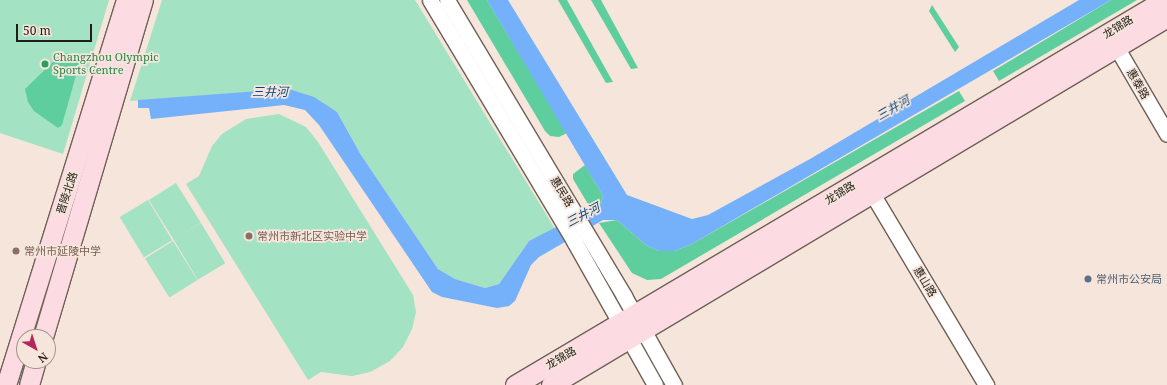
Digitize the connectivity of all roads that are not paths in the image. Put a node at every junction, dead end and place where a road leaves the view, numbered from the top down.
1 (126, 0) edge
2 (143, 0) edge
3 (430, 0) edge
4 (447, 0) edge
5 (1164, 0) edge
6 (1167, 17) edge
7 (1112, 40) junction
8 (1167, 134) edge
9 (867, 186) junction
10 (632, 328) junction
11 (45, 329) edge
12 (34, 369) edge
13 (6, 385) edge
14 (29, 385) edge
15 (515, 385) edge
16 (551, 385) edge
17 (655, 385) edge
18 (674, 385) edge
19 (986, 385) edge

1 - 13 main road, 晋陵北路
2 - 11 main road, 晋陵北路
3 - 10 street, 惠民路
4 - 10 street, 惠民路
5 - 7 main road, 龙锦路
6 - 7 main road, 龙锦路
7 - 8 street, 惠泰路
7 - 9 main road, 龙锦路
9 - 10 main road, 龙锦路
9 - 19 street, 惠山路
10 - 15 main road, 龙锦路
10 - 16 main road, 龙锦路
10 - 17 street, 惠民路
10 - 18 street, 惠民路
12 - 14 main road

